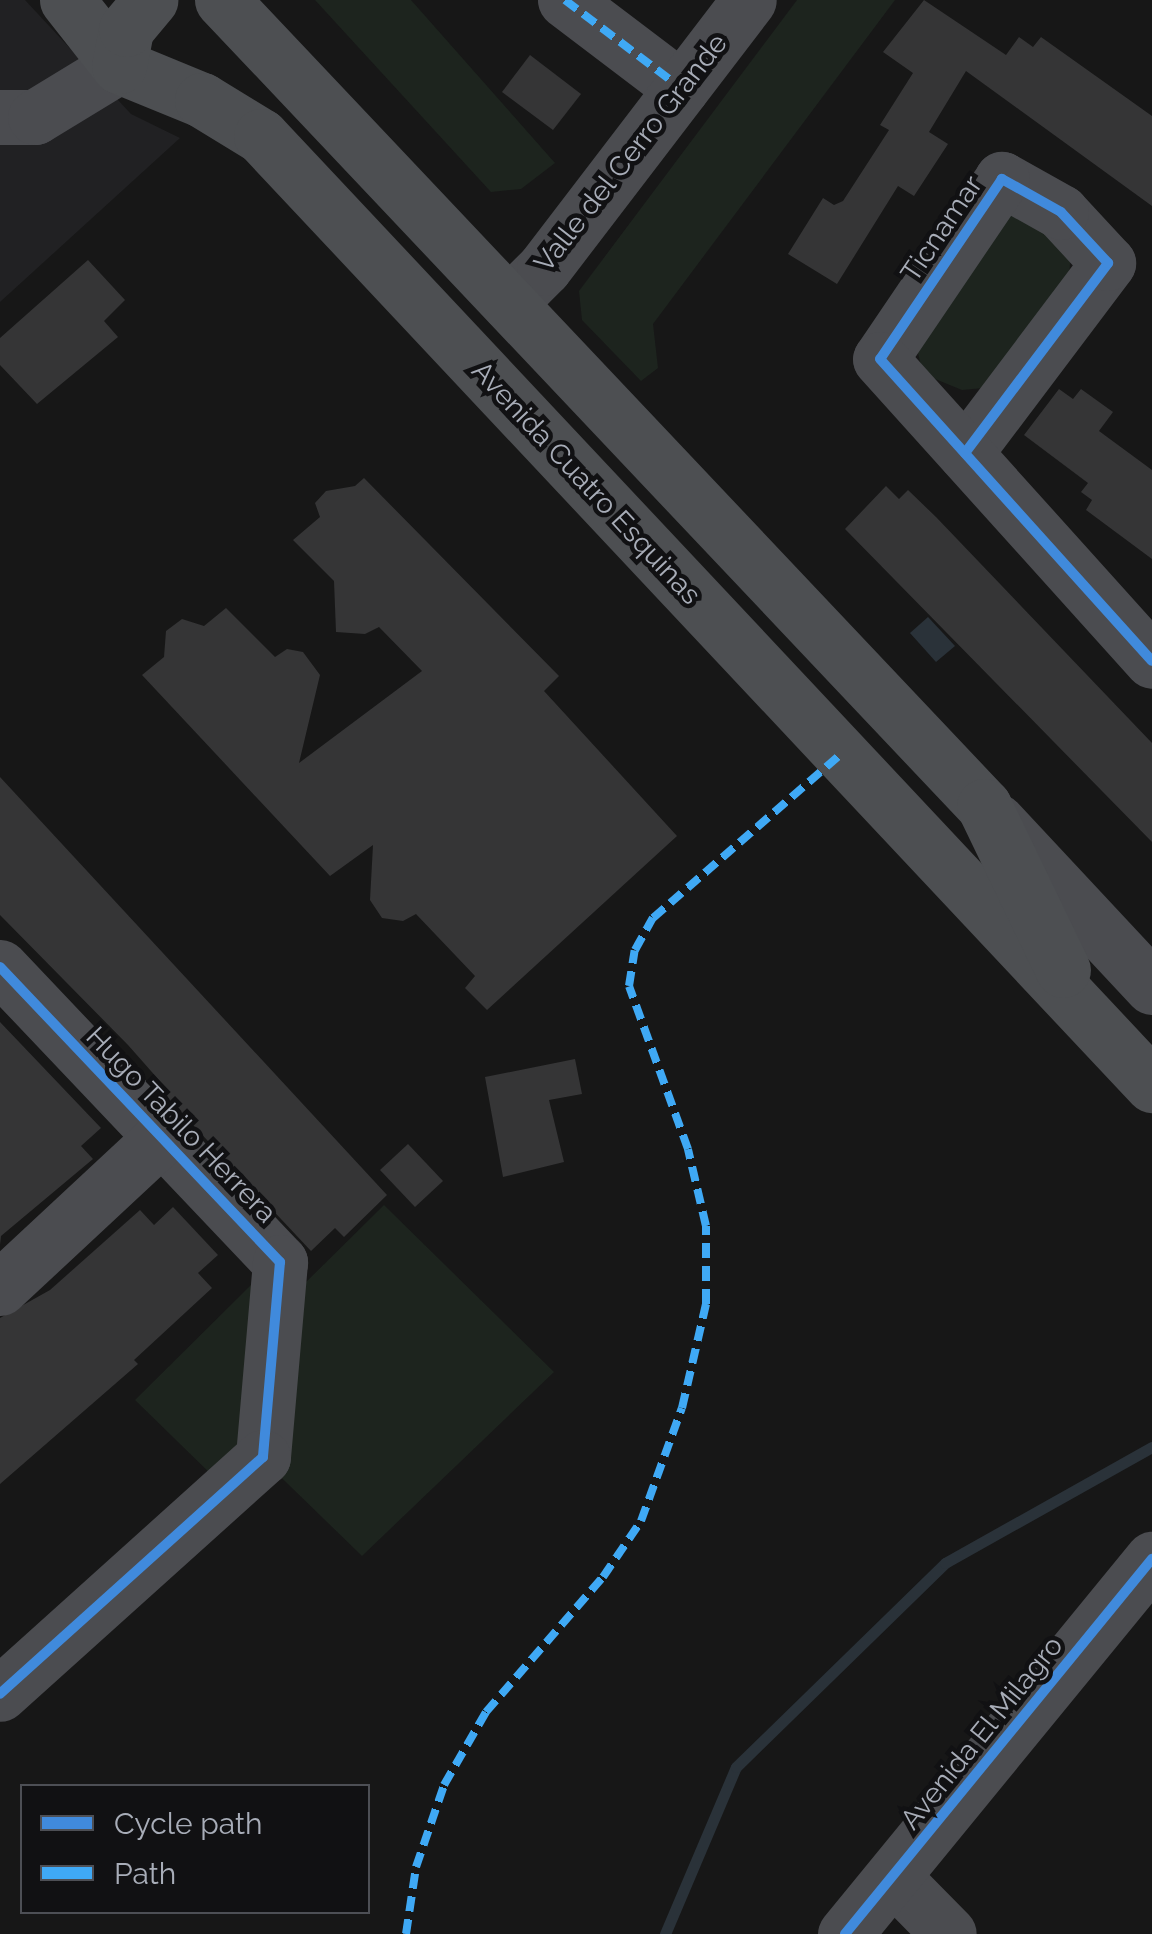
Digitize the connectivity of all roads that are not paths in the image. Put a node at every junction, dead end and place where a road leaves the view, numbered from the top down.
1 (67, 0) edge
2 (150, 0) edge
3 (222, 0) edge
4 (565, 0) edge
5 (749, 0) edge
6 (120, 66) junction
7 (681, 88) junction
8 (0, 117) edge
9 (509, 303) junction
10 (965, 453) junction
11 (1152, 661) edge
12 (984, 806) junction
13 (0, 967) edge
14 (1152, 987) edge
15 (1078, 1005) junction
16 (1152, 1085) edge
17 (162, 1138) junction
18 (0, 1288) edge
19 (1152, 1559) edge
20 (0, 1694) edge
21 (894, 1878) junction
22 (845, 1934) edge
23 (949, 1934) edge

1 - 6 main road, Avenida Cuatro Esquinas
2 - 6 main road
3 - 9 main road, Avenida Cuatro Esquinas
4 - 7 street
5 - 7 street, Valle del Cerro Grande
6 - 8 street
6 - 15 main road, Avenida Cuatro Esquinas
7 - 9 street, Valle del Cerro Grande
9 - 12 main road, Avenida Cuatro Esquinas
10 - 10 street, Ticnamar
10 - 11 street, Ticnamar
12 - 14 street, Avenida Cuatro Esquinas
12 - 15 main road, Avenida Cuatro Esquinas
13 - 17 street, Hugo Tabilo Herrera
15 - 16 main road, Avenida Cuatro Esquinas
17 - 18 street
17 - 20 street, Hugo Tabilo Herrera
19 - 21 street, Avenida El Milagro
21 - 22 street, Avenida El Milagro
21 - 23 street

